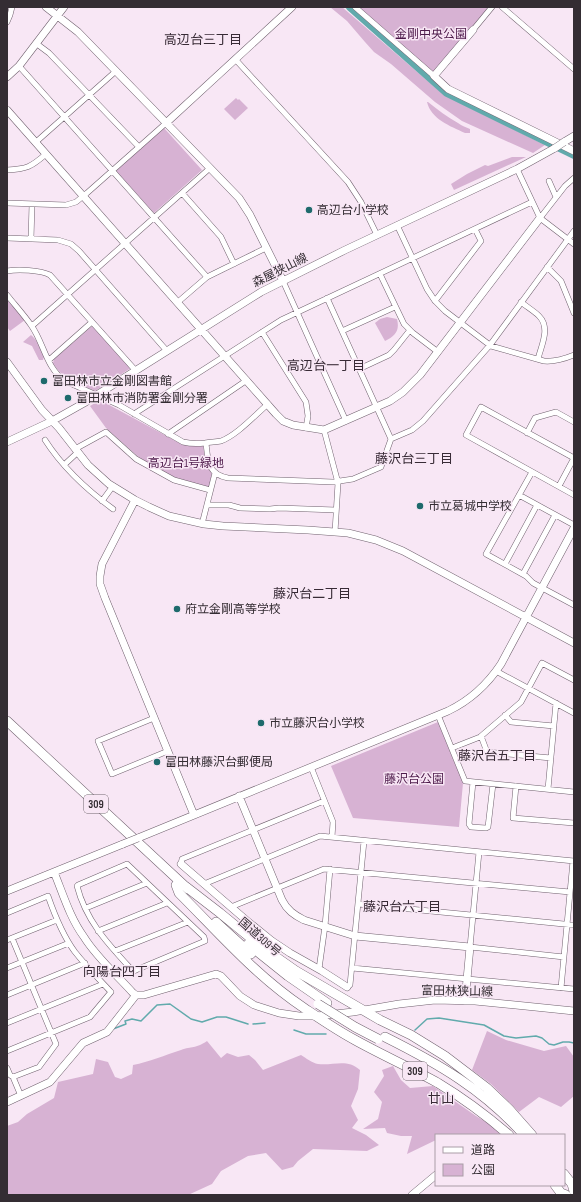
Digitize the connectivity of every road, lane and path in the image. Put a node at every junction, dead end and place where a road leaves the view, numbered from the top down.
1 (12, 7) edge
2 (46, 7) edge
3 (64, 7) edge
4 (292, 7) edge
5 (355, 7) edge
6 (492, 7) edge
7 (502, 7) edge
8 (58, 16) junction
9 (7, 22) edge
10 (473, 30) joint
11 (37, 44) junction
12 (235, 59) junction
13 (20, 66) junction
14 (574, 69) edge
15 (116, 71) junction
16 (434, 76) junction
17 (7, 77) edge
18 (89, 95) junction
19 (7, 110) edge
20 (64, 117) junction
21 (166, 123) junction
22 (574, 136) edge
23 (36, 142) junction
24 (139, 147) junction
25 (574, 151) edge
26 (46, 154) junction
27 (210, 168) junction
28 (517, 169) junction
29 (7, 170) edge
30 (112, 171) junction
31 (574, 178) edge
32 (549, 181) dead end
33 (182, 193) junction
34 (83, 196) junction
35 (556, 197) junction
36 (532, 202) junction
37 (7, 203) edge
38 (32, 204) junction
39 (154, 217) junction
40 (540, 218) junction
41 (397, 225) junction
42 (476, 229) junction
43 (574, 231) edge
44 (377, 234) junction
45 (7, 238) edge
46 (30, 239) junction
47 (568, 239) junction
48 (125, 243) junction
49 (574, 244) edge
50 (266, 248) junction
51 (413, 258) junction
52 (234, 264) junction
53 (547, 267) junction
54 (95, 269) junction
55 (7, 271) edge
56 (380, 274) junction
57 (206, 277) junction
58 (282, 281) junction
59 (68, 294) junction
60 (7, 296) edge
61 (327, 298) junction
62 (435, 301) junction
63 (178, 302) junction
64 (521, 302) junction
65 (572, 305) edge
66 (395, 307) junction
67 (297, 313) junction
68 (574, 313) edge
69 (92, 322) junction
70 (460, 323) junction
71 (32, 326) junction
72 (201, 329) junction
73 (410, 330) junction
74 (342, 331) junction
75 (262, 332) junction
76 (490, 345) junction
77 (167, 351) junction
78 (438, 352) junction
79 (574, 355) edge
80 (225, 356) junction
81 (538, 359) junction
82 (49, 360) junction
83 (7, 362) edge
84 (359, 369) junction
85 (136, 370) junction
86 (247, 380) junction
87 (97, 395) junction
88 (268, 404) junction
89 (377, 407) junction
90 (134, 414) junction
91 (52, 421) junction
92 (346, 421) junction
93 (574, 422) edge
94 (306, 428) junction
95 (324, 430) junction
96 (527, 433) junction
97 (168, 434) junction
98 (391, 439) junction
99 (45, 440) dead end
100 (7, 442) edge
101 (206, 443) junction
102 (77, 451) junction
103 (574, 458) edge
104 (64, 465) junction
105 (532, 472) junction
106 (215, 473) junction
107 (338, 482) junction
108 (113, 486) junction
109 (559, 486) junction
110 (210, 490) junction
111 (519, 495) junction
112 (574, 495) edge
113 (135, 500) junction
114 (102, 501) junction
115 (207, 505) junction
116 (537, 505) junction
117 (113, 509) dead end
118 (336, 510) junction
119 (555, 515) junction
120 (202, 524) junction
121 (574, 525) edge
122 (574, 528) edge
123 (335, 532) junction
124 (505, 564) junction
125 (523, 574) junction
126 (542, 587) junction
127 (573, 602) edge
128 (526, 616) junction
129 (574, 642) edge
130 (496, 670) junction
131 (574, 680) edge
132 (528, 688) junction
133 (556, 703) junction
134 (574, 713) edge
135 (438, 715) junction
136 (505, 715) junction
137 (154, 718) junction
138 (7, 721) edge
139 (554, 726) junction
140 (7, 729) edge
141 (481, 736) junction
142 (452, 748) junction
143 (168, 751) junction
144 (551, 758) junction
145 (311, 767) junction
146 (473, 782) junction
147 (493, 784) junction
148 (516, 786) junction
149 (548, 789) junction
150 (574, 792) edge
151 (239, 796) junction
152 (324, 801) junction
153 (194, 815) junction
154 (574, 823) edge
155 (253, 830) junction
156 (332, 837) junction
157 (364, 841) junction
158 (480, 852) junction
159 (265, 859) junction
160 (574, 861) edge
161 (181, 864) joint
162 (330, 869) junction
163 (54, 872) junction
164 (361, 872) junction
165 (147, 883) junction
166 (476, 883) junction
167 (204, 884) junction
168 (180, 886) junction
169 (277, 888) junction
170 (7, 891) edge
171 (570, 892) junction
172 (167, 902) junction
173 (358, 904) junction
174 (231, 907) junction
175 (86, 908) junction
176 (7, 913) edge
177 (474, 915) junction
178 (57, 920) junction
179 (188, 922) junction
180 (567, 924) junction
181 (574, 925) edge
182 (324, 926) junction
183 (98, 931) junction
184 (355, 936) junction
185 (10, 939) edge
186 (69, 943) junction
187 (470, 948) junction
188 (115, 951) junction
189 (564, 957) junction
190 (22, 962) junction
191 (84, 963) junction
192 (7, 968) edge
193 (352, 968) junction
194 (318, 969) junction
195 (467, 979) junction
196 (103, 984) junction
197 (32, 985) junction
198 (346, 987) joint
199 (561, 988) junction
200 (574, 990) edge
201 (7, 995) edge
202 (136, 995) junction
203 (464, 1000) junction
204 (41, 1009) junction
205 (363, 1010) junction
206 (574, 1011) edge
207 (317, 1016) junction
208 (7, 1023) edge
209 (51, 1033) junction
210 (381, 1038) junction
211 (7, 1051) edge
212 (7, 1068) edge
213 (13, 1077) junction
214 (21, 1096) junction
215 (7, 1102) edge
216 (508, 1134) edge
217 (516, 1134) edge
218 (523, 1134) edge
219 (531, 1134) edge
220 (435, 1175) edge
221 (565, 1175) edge
222 (565, 1181) edge
223 (556, 1186) edge
224 (560, 1186) edge
225 (574, 1192) edge
226 (412, 1195) edge
227 (568, 1195) edge

1 - 9 street
2 - 8 street
3 - 8 street
4 - 12 street
5 - 16 street
6 - 10 street
7 - 14 street
8 - 11 street
8 - 15 street
10 - 16 street
11 - 13 street
11 - 18 street
12 - 21 street
12 - 44 street
13 - 17 street
13 - 20 street
15 - 18 street
15 - 21 street
16 - 25 street
18 - 20 street
18 - 24 street
19 - 23 street
20 - 23 street
20 - 30 street
21 - 24 street
21 - 27 street
22 - 28 street, 森屋狭山線, bridge
23 - 26 street
24 - 30 street
26 - 29 street
26 - 34 street
27 - 33 street
27 - 50 street
28 - 36 street
28 - 41 street, 森屋狭山線
30 - 34 street
30 - 39 street
31 - 35 street
32 - 35 street
33 - 39 street
33 - 52 street
34 - 38 street
34 - 48 street
35 - 40 street
36 - 40 street
36 - 42 street
37 - 38 street
38 - 46 street
39 - 48 street
39 - 57 street
40 - 47 street
40 - 70 street
41 - 44 street, 森屋狭山線
41 - 51 street
42 - 51 street
42 - 62 street
43 - 47 street
44 - 58 street, 森屋狭山線
45 - 46 street
46 - 54 street
47 - 49 street
47 - 53 street
48 - 54 street
48 - 63 street
50 - 52 street
50 - 58 street
51 - 56 street
51 - 62 street
52 - 57 street
53 - 64 street
53 - 65 street
54 - 59 street
54 - 77 street
55 - 59 street
56 - 61 street
56 - 66 street
57 - 63 street
58 - 67 street
58 - 72 street, 森屋狭山線
59 - 69 street
59 - 71 street
60 - 71 street
61 - 67 street
61 - 74 street
62 - 70 street
63 - 72 street
64 - 76 street
64 - 81 street
65 - 68 street
66 - 73 street
66 - 74 street
67 - 75 street
67 - 92 street
69 - 82 street
69 - 85 street
70 - 76 street
70 - 78 street
71 - 82 street
72 - 77 street, 森屋狭山線
72 - 80 street
73 - 78 street
73 - 84 street
74 - 84 street
75 - 80 street
75 - 94 street
76 - 81 street
76 - 98 street
77 - 85 street, 森屋狭山線
78 - 89 street
79 - 81 street
80 - 86 street
80 - 90 street
82 - 87 street
83 - 91 street
84 - 89 street
85 - 87 street, 森屋狭山線
86 - 88 street
86 - 97 street
87 - 90 street
87 - 91 street, 森屋狭山線
88 - 94 street
88 - 101 street
89 - 92 street
89 - 98 street
90 - 97 street
91 - 100 street, 森屋狭山線
91 - 102 street
92 - 95 street
93 - 96 street
94 - 95 street
95 - 107 street
96 - 103 street
96 - 105 street
97 - 101 street
98 - 107 street
99 - 104 street
101 - 106 street
102 - 104 street
102 - 108 street
102 - 110 street
103 - 109 street
104 - 114 street
105 - 109 street
105 - 111 street
106 - 107 street
106 - 110 street
107 - 118 street
108 - 113 street
108 - 114 street
109 - 112 street
110 - 115 street
111 - 116 street
111 - 124 street
113 - 120 street
113 - 137 street
114 - 117 street
115 - 118 street
115 - 120 street
116 - 119 street
116 - 124 street
118 - 123 street
119 - 121 street
119 - 125 street
120 - 123 street
122 - 126 street
123 - 128 street
124 - 125 street
125 - 126 street
126 - 127 street
126 - 128 street
128 - 129 street
128 - 130 street
130 - 132 street
130 - 135 street
131 - 132 street
132 - 133 street
132 - 136 street
133 - 134 street
133 - 139 street
135 - 142 street
135 - 145 street
136 - 139 street
136 - 141 street
137 - 143 street
137 - 143 street
138 - 168 highway, 国道309号 / 309
139 - 144 street
140 - 168 highway, 国道309号 / 309
141 - 142 street
141 - 144 street
142 - 146 street
143 - 153 street
144 - 149 street
145 - 151 street
145 - 152 street
146 - 147 street
146 - 147 street
147 - 148 street
148 - 149 street
148 - 154 street
149 - 150 street
151 - 153 street
151 - 155 street
152 - 155 street
152 - 156 street
153 - 163 street, bridge
155 - 159 street
155 - 161 street
156 - 157 street
156 - 159 street
157 - 158 street
157 - 164 street
158 - 160 street
158 - 166 street
159 - 167 street
159 - 169 street
160 - 171 street
161 - 167 street
162 - 164 street
162 - 169 street
162 - 182 street
163 - 170 street
163 - 202 street
164 - 166 street
164 - 173 street
165 - 172 street
165 - 175 street
165 - 175 street
166 - 171 street
166 - 177 street
167 - 174 street
168 - 205 highway, 309
168 - 207 highway, 309
168 - 210 highway, 国道309号 / 309, bridge
169 - 174 street
169 - 182 street
171 - 180 street
172 - 179 street
172 - 183 street
173 - 177 street
173 - 184 street
174 - 194 street
175 - 183 street
176 - 178 street
177 - 180 street
177 - 187 street
178 - 185 street
178 - 186 street
179 - 188 street
179 - 188 street
180 - 181 street
180 - 189 street
182 - 184 street
182 - 194 street
183 - 188 street
184 - 187 street
184 - 193 street
185 - 190 street
186 - 190 street
186 - 191 street
187 - 189 street
187 - 195 street
189 - 199 street
190 - 192 street
190 - 197 street
191 - 196 street
191 - 197 street
193 - 195 street
193 - 198 street
194 - 198 street
195 - 199 street
195 - 203 street
196 - 204 street
196 - 209 street
197 - 201 street
197 - 204 street
199 - 200 street
202 - 207 street, 富田林狭山線
202 - 214 street
203 - 205 street, 富田林狭山線
203 - 206 street, 富田林狭山線
204 - 208 street
204 - 209 street
205 - 207 street, 富田林狭山線
205 - 219 highway, 309
207 - 216 highway, 309
209 - 211 street
209 - 213 street
210 - 217 highway, 国道309号 / 309
210 - 218 highway, 国道309号 / 309
212 - 213 street
213 - 214 street
214 - 215 street
220 - 226 street
221 - 225 highway
222 - 225 highway
223 - 227 highway
224 - 227 highway
225 - 227 street

